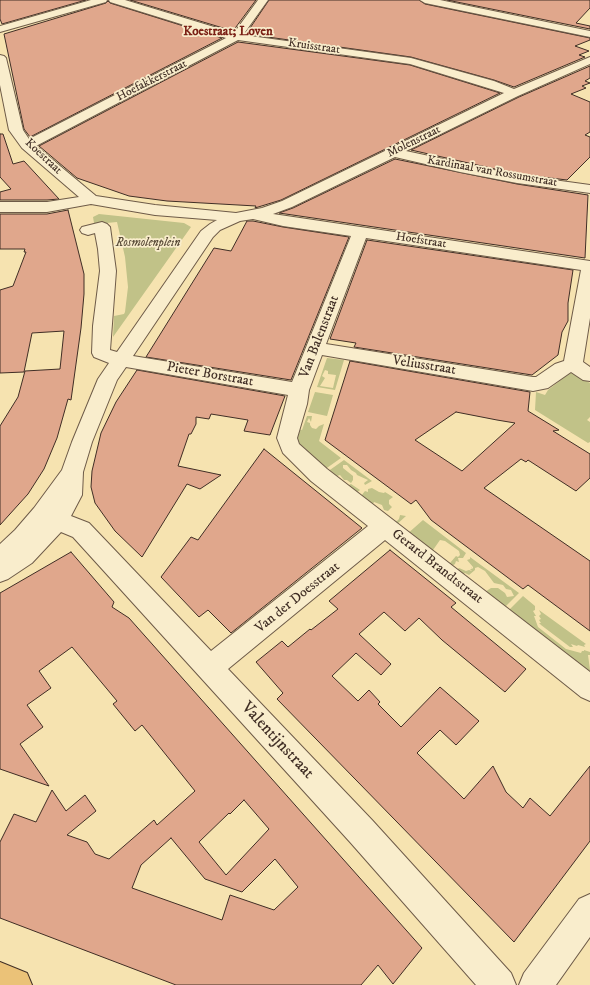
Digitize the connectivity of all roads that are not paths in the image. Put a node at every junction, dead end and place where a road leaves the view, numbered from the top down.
1 (102, 0) edge
2 (114, 0) edge
3 (263, 0) edge
4 (426, 0) edge
5 (0, 29) edge
6 (590, 34) edge
7 (236, 36) junction
8 (0, 58) edge
9 (590, 60) edge
10 (514, 93) junction
11 (27, 146) junction
12 (394, 152) junction
13 (585, 184) edge
14 (91, 200) junction
15 (0, 207) edge
16 (244, 216) junction
17 (88, 230) dead end
18 (360, 232) junction
19 (590, 266) edge
20 (316, 348) junction
21 (121, 360) junction
22 (572, 365) junction
23 (590, 375) edge
24 (299, 390) junction
25 (288, 444) joint
26 (50, 517) junction
27 (385, 526) junction
28 (0, 558) edge
29 (0, 572) edge
30 (210, 669) junction
31 (590, 688) edge
32 (590, 910) edge
33 (0, 979) edge
34 (15, 985) edge
35 (499, 985) edge
36 (536, 985) edge

1 - 5 street
2 - 7 street, Kruisstraat
3 - 7 street, Hoefakkerstraat
4 - 6 street
7 - 10 street, Kruisstraat
7 - 11 street, Hoefakkerstraat
8 - 11 street, Koestraat
9 - 10 street, Molenstraat
10 - 12 street, Molenstraat
11 - 14 street, Koestraat
12 - 13 street, Kardinaal van Rossumstraat
12 - 16 street, Molenstraat
14 - 15 street
14 - 16 street
16 - 18 street, Hoefstraat
16 - 21 street
17 - 21 street
18 - 19 street, Hoefstraat
18 - 20 street, Van Balenstraat
19 - 22 street
20 - 22 street, Veliusstraat
20 - 24 street, Van Balenstraat
21 - 24 street, Pieter Borstraat
21 - 26 street
22 - 23 street
24 - 25 street, Van Balenstraat
25 - 27 street, Gerard Brandtstraat
26 - 28 street
26 - 29 street
26 - 30 street, Valentijnstraat
27 - 30 street, Van der Doesstraat
27 - 31 street, Gerard Brandtstraat
30 - 35 street, Valentijnstraat
32 - 36 street
33 - 34 main road

